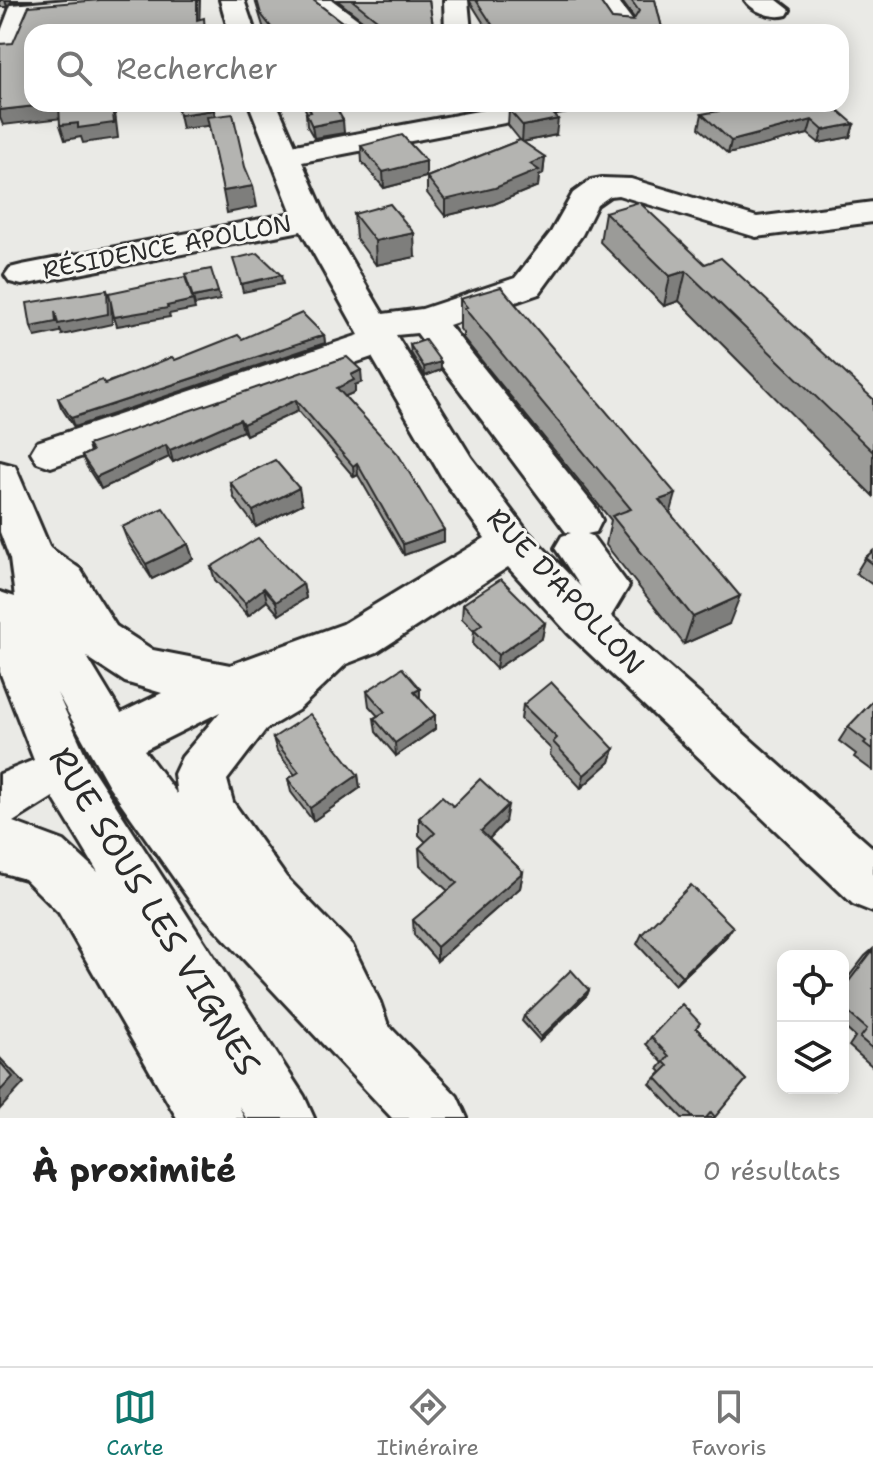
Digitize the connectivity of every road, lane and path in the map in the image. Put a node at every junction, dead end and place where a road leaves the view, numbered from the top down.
1 (103, 0) edge
2 (232, 0) edge
3 (316, 0) edge
4 (456, 0) edge
5 (605, 0) edge
6 (240, 24) edge
7 (350, 24) edge
8 (458, 24) edge
9 (622, 24) edge
10 (11, 41) edge
11 (266, 112) edge
12 (519, 112) edge
13 (285, 156) junction
14 (873, 212) edge
15 (311, 219) junction
16 (22, 275) dead end
17 (426, 320) junction
18 (375, 334) junction
19 (51, 452) dead end
20 (0, 477) edge
21 (512, 543) junction
22 (32, 559) junction
23 (0, 611) edge
24 (584, 620) junction
25 (328, 652) junction
26 (229, 686) junction
27 (131, 732) dead end
28 (0, 846) edge
29 (873, 885) edge
30 (377, 1061) junction
31 (212, 1118) edge
32 (282, 1118) edge
33 (435, 1118) edge

1 - 10 street
2 - 6 street
3 - 7 street
4 - 8 street
5 - 9 street
11 - 13 street, RUE D'APOLLON
12 - 13 street
13 - 15 street, RUE D'APOLLON
14 - 17 street
15 - 16 street, RÉSIDENCE APOLLON
15 - 18 street, RUE D'APOLLON
17 - 18 street
17 - 24 street
18 - 19 street
18 - 21 street, RUE D'APOLLON
20 - 22 street, RUE SOUS LES VIGNES
21 - 24 street, RUE D'APOLLON
21 - 25 street
22 - 26 street
22 - 30 street, RUE SOUS LES VIGNES
23 - 32 street, RUE SOUS LES VIGNES
24 - 29 street, RUE D'APOLLON
25 - 26 street
25 - 30 street
26 - 27 street
28 - 31 street
30 - 33 street, RUE SOUS LES VIGNES

